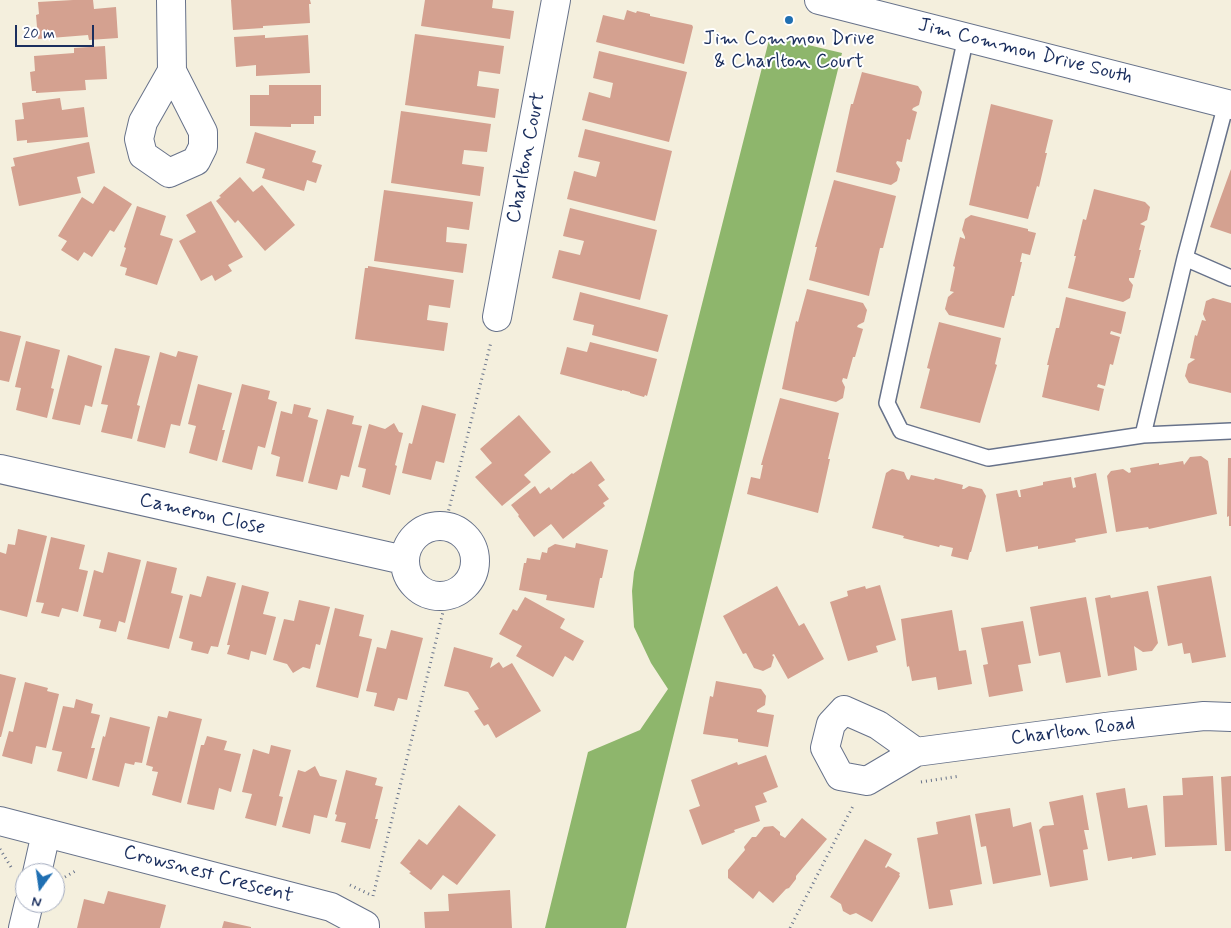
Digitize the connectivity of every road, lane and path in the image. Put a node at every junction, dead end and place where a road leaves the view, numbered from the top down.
1 (171, 0) edge
2 (556, 0) edge
3 (820, 0) edge
4 (966, 37) junction
5 (172, 71) dead end
6 (1229, 104) edge
7 (1185, 258) junction
8 (1231, 278) edge
9 (497, 317) joint
10 (1231, 431) edge
11 (1143, 435) junction
12 (0, 469) edge
13 (445, 525) junction
14 (404, 560) junction
15 (447, 596) junction
16 (1231, 717) edge
17 (916, 752) dead end
18 (854, 805) dead end
19 (0, 821) edge
20 (46, 833) junction
21 (0, 849) edge
22 (30, 863) edge
23 (15, 864) edge
24 (374, 896) dead end
25 (27, 913) edge
26 (23, 928) edge
27 (365, 928) edge
28 (790, 928) edge

1 - 5 street
2 - 9 street, Charlton Court
3 - 4 street, Jim Common Drive South
4 - 6 street, Jim Common Drive South
4 - 11 lane
6 - 7 lane
7 - 8 lane
7 - 11 lane
9 - 13 path
10 - 11 lane
12 - 14 street, Cameron Close
13 - 14 street
13 - 15 street
14 - 15 street
15 - 24 path
16 - 17 street, Charlton Road
18 - 28 path
19 - 20 street, Crowsnest Crescent
20 - 22 street
20 - 27 street, Crowsnest Crescent
21 - 23 path
25 - 26 street

